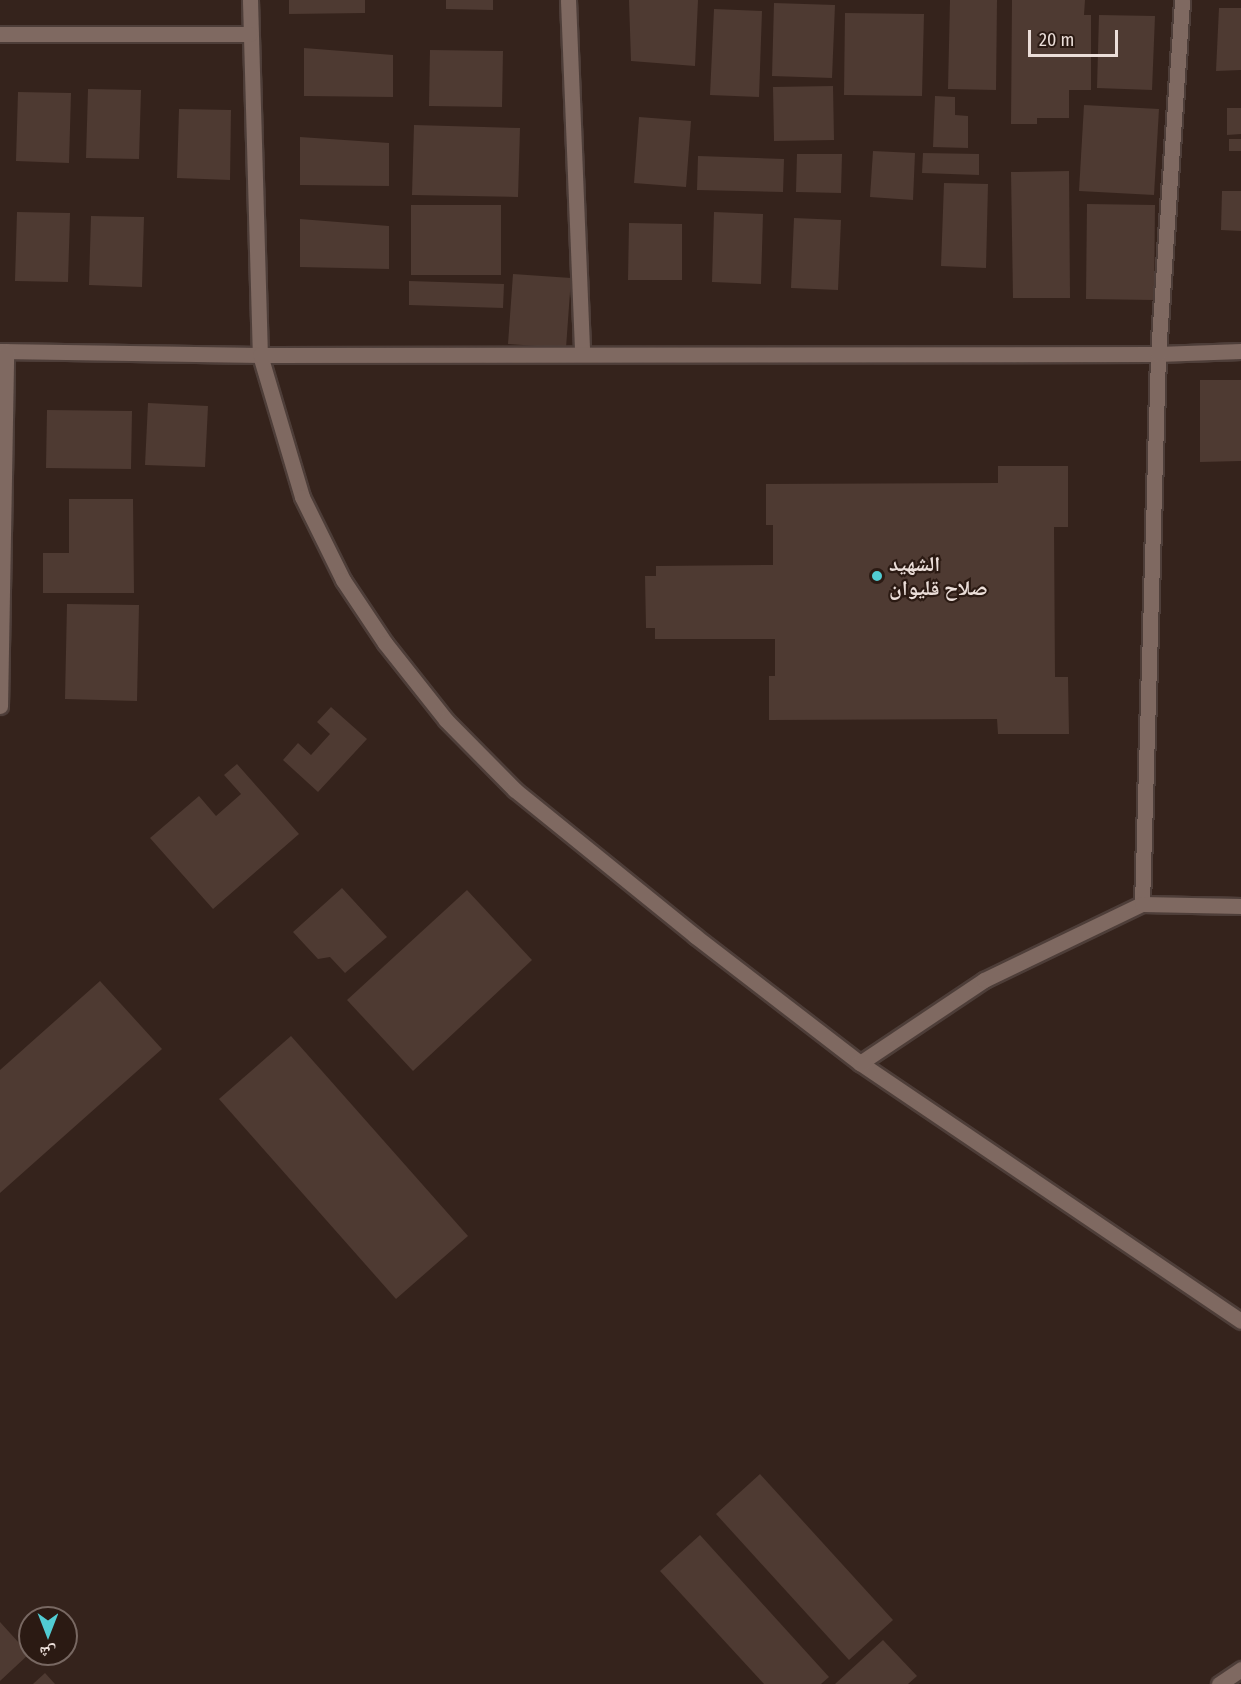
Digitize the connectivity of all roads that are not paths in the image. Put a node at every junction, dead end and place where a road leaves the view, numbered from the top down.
1 (250, 0) edge
2 (568, 0) edge
3 (1182, 0) edge
4 (0, 34) edge
5 (250, 34) junction
6 (3, 351) edge
7 (1241, 351) edge
8 (582, 354) junction
9 (1158, 354) junction
10 (260, 355) junction
11 (1, 591) edge
12 (0, 706) edge
13 (1142, 904) junction
14 (1241, 906) edge
15 (860, 1063) junction
16 (1241, 1321) edge
17 (1241, 1669) edge
18 (1219, 1684) edge

1 - 5 street
2 - 8 street
3 - 9 street
4 - 5 street
5 - 10 street
6 - 10 street
6 - 11 street
7 - 9 street
8 - 9 street
8 - 10 street
9 - 13 street
10 - 15 street
11 - 12 street
13 - 14 street
13 - 15 street
15 - 16 street
17 - 18 street

